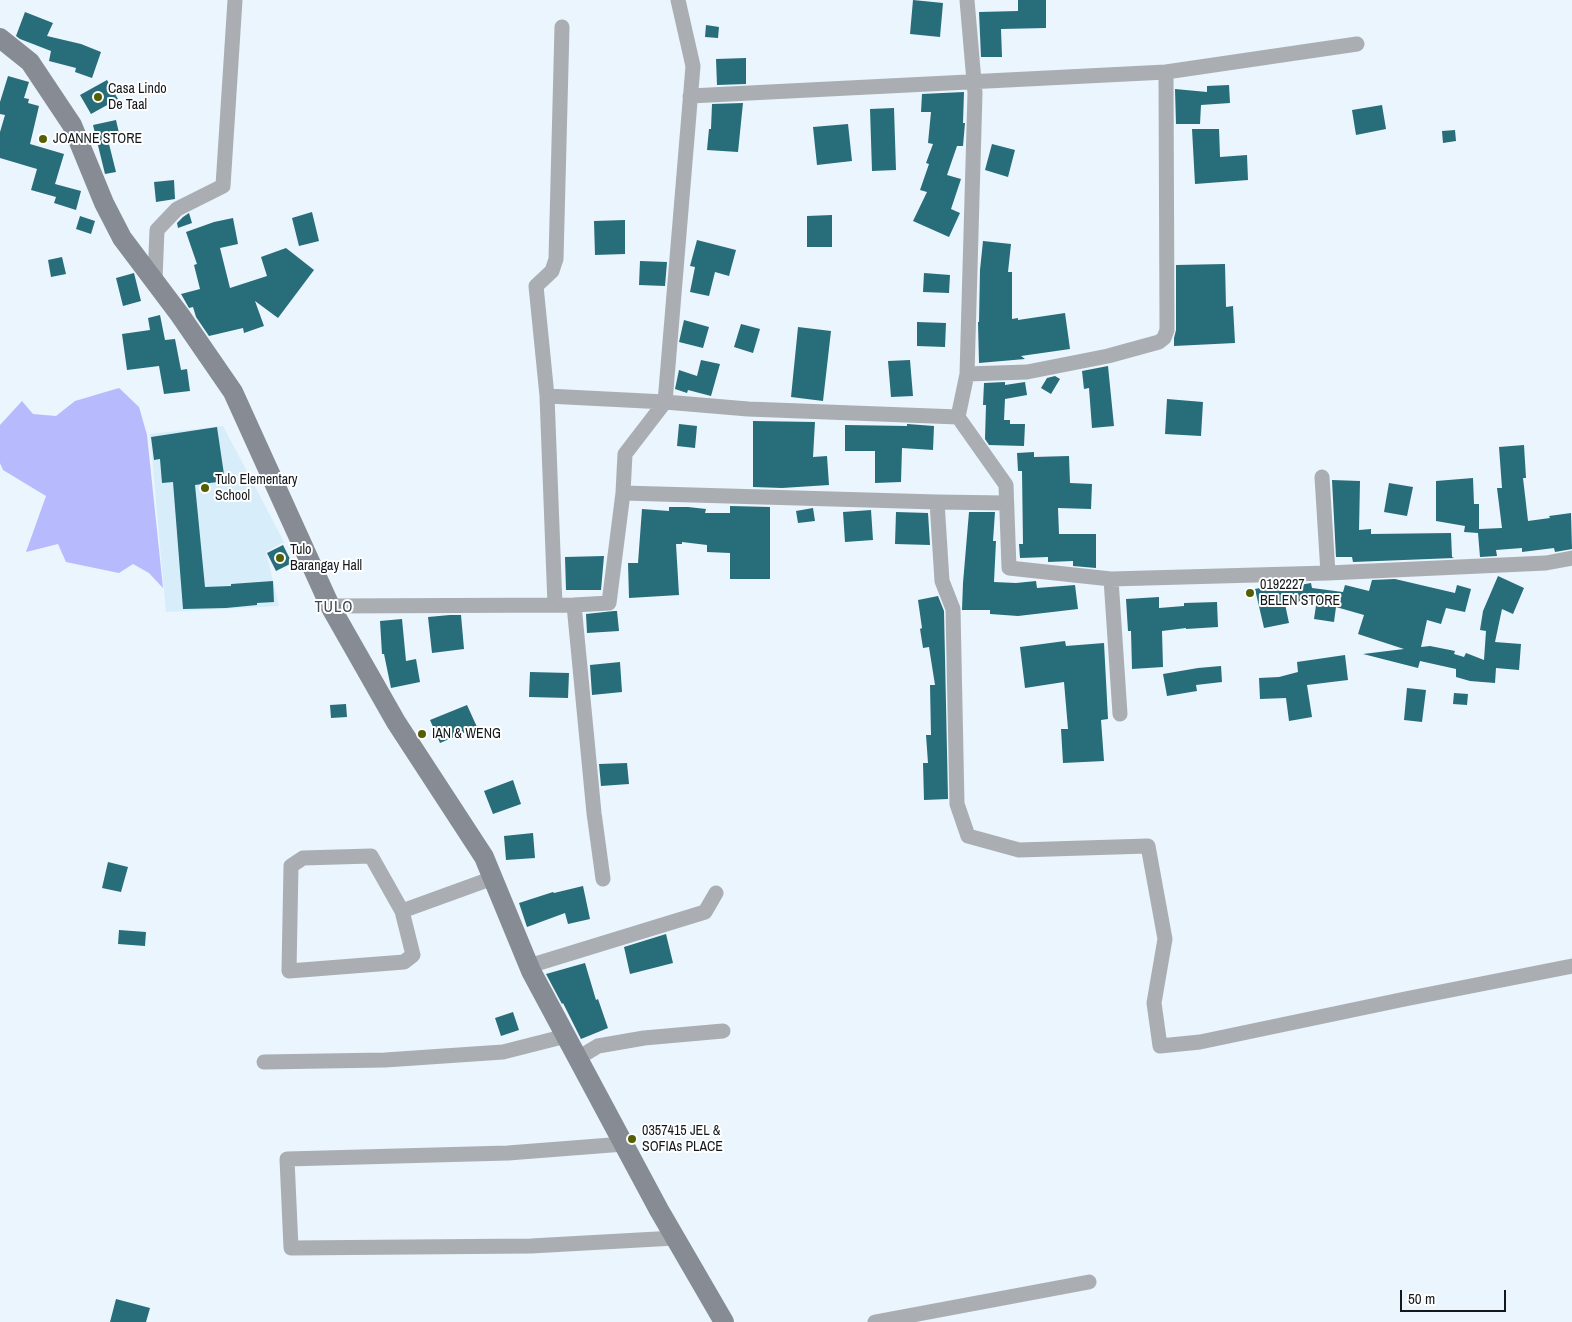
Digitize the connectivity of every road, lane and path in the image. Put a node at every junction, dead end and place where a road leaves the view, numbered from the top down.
1 (235, 0) edge
2 (678, 0) edge
3 (967, 0) edge
4 (562, 27) dead end
5 (0, 38) edge
6 (1357, 44) dead end
7 (1166, 72) junction
8 (974, 83) junction
9 (690, 96) junction
10 (155, 280) junction
11 (967, 374) junction
12 (547, 396) junction
13 (665, 402) junction
14 (958, 417) junction
15 (1322, 477) dead end
16 (623, 493) junction
17 (937, 502) junction
18 (1006, 503) junction
19 (1572, 558) edge
20 (1328, 573) junction
21 (1111, 579) junction
22 (555, 605) junction
23 (574, 605) junction
24 (330, 606) junction
25 (1120, 714) dead end
26 (493, 878) junction
27 (603, 879) dead end
28 (716, 893) dead end
29 (402, 911) junction
30 (529, 966) junction
31 (1572, 966) edge
32 (723, 1031) dead end
33 (566, 1036) junction
34 (578, 1058) junction
35 (264, 1062) dead end
36 (624, 1144) junction
37 (675, 1238) junction
38 (1089, 1282) dead end
39 (724, 1322) edge
40 (875, 1322) edge

1 - 10 street
2 - 9 street
3 - 8 street
4 - 12 street
5 - 10 street
6 - 7 street
7 - 8 street
7 - 11 street
8 - 9 street
8 - 11 street
9 - 13 street
10 - 24 street
11 - 14 street
12 - 13 street
12 - 22 street
13 - 14 street
13 - 16 street
14 - 18 street
15 - 20 street
16 - 17 street
16 - 23 street
17 - 18 street
17 - 31 street
18 - 21 street
19 - 20 street
20 - 21 street
21 - 25 street
22 - 23 street
22 - 24 street
23 - 27 street
24 - 26 street
26 - 29 street
26 - 30 street
28 - 30 street
29 - 29 street
30 - 33 street
32 - 34 street
33 - 34 street
33 - 35 street
34 - 36 street
36 - 37 street
36 - 37 street
37 - 39 street
38 - 40 street

